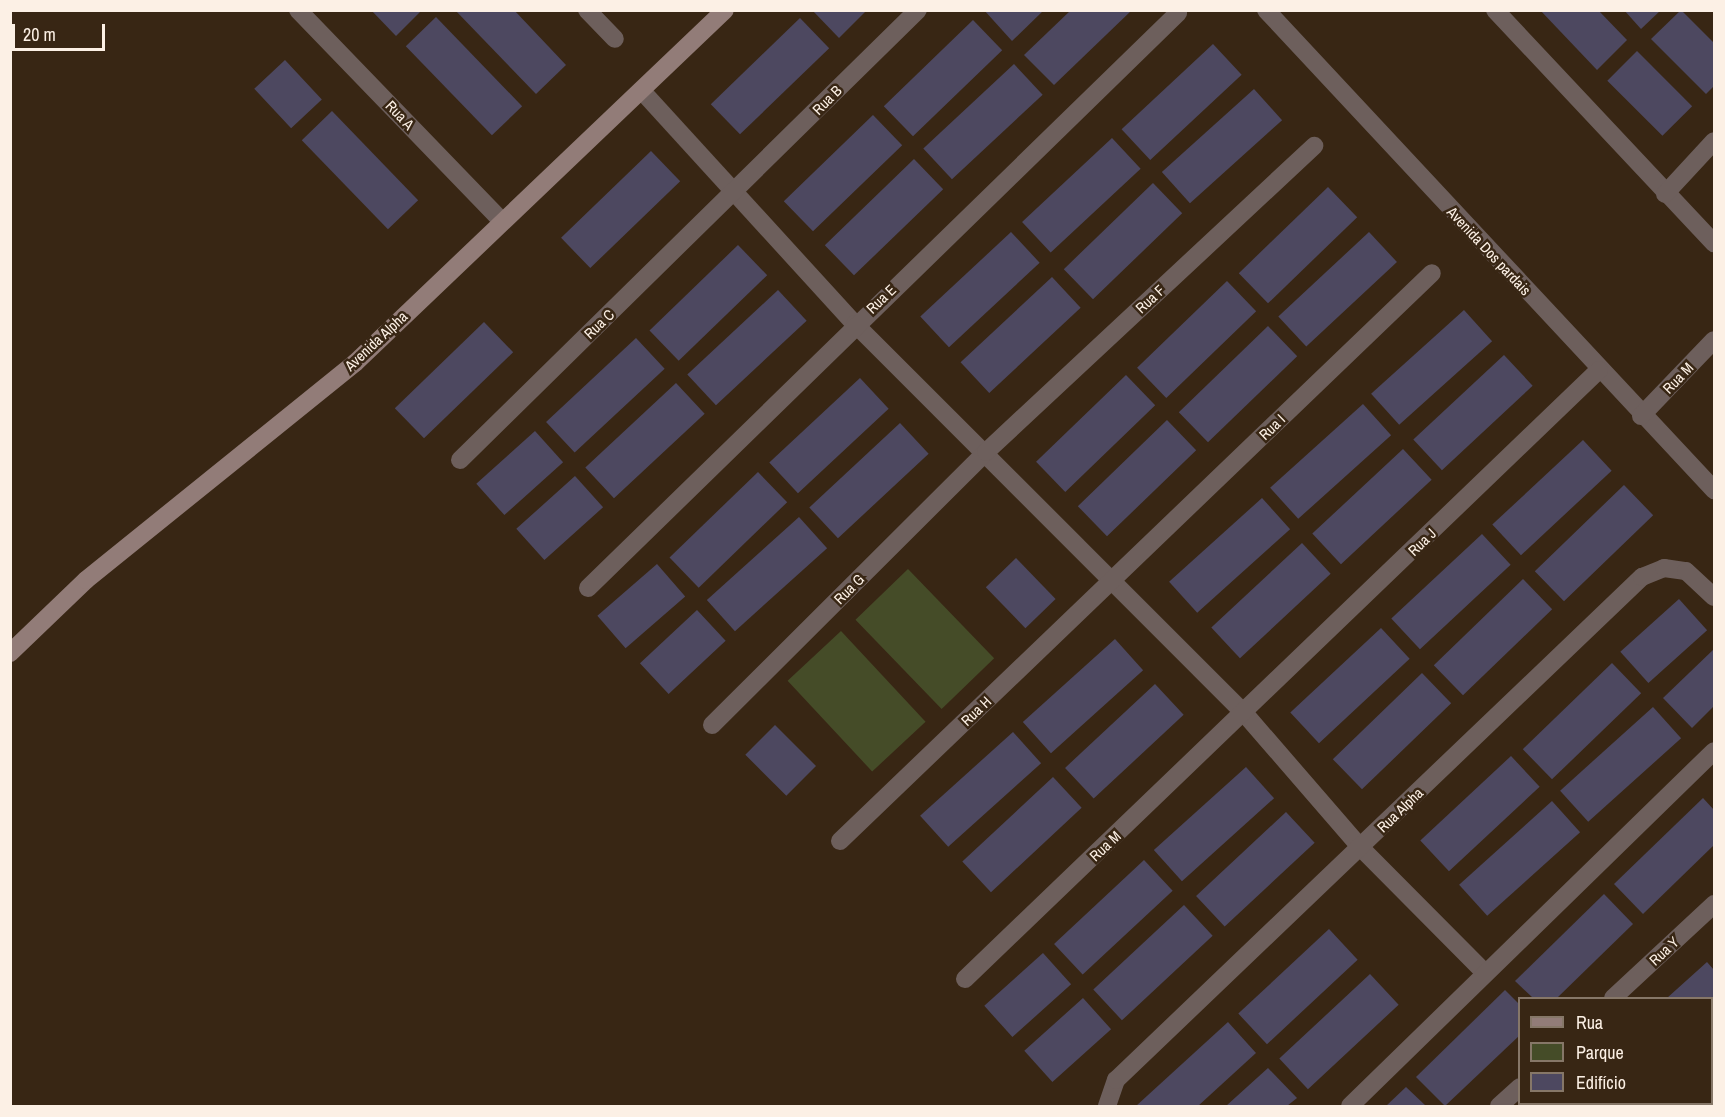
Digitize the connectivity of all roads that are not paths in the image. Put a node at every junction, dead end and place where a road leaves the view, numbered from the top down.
1 (298, 10) edge
2 (587, 10) edge
3 (725, 10) edge
4 (918, 10) edge
5 (1266, 10) edge
6 (1495, 10) edge
7 (1178, 13) dead end
8 (615, 39) dead end
9 (642, 91) junction
10 (1714, 141) edge
11 (1314, 146) dead end
12 (737, 189) junction
13 (1665, 194) junction
14 (501, 220) junction
15 (1714, 243) edge
16 (1432, 273) dead end
17 (855, 324) junction
18 (1714, 340) edge
19 (1599, 370) junction
20 (1641, 416) junction
21 (986, 452) junction
22 (460, 459) dead end
23 (1714, 490) edge
24 (1112, 581) junction
25 (588, 588) dead end
26 (1714, 597) edge
27 (10, 653) edge
28 (1245, 714) junction
29 (712, 725) dead end
30 (1714, 751) edge
31 (840, 841) dead end
32 (1361, 848) junction
33 (1714, 904) edge
34 (1485, 973) junction
35 (965, 979) dead end
36 (1615, 997) edge
37 (1518, 1089) edge
38 (1107, 1107) edge
39 (1350, 1107) edge
40 (1498, 1107) edge

1 - 14 street, Rua A
2 - 8 street
3 - 9 street, Avenida Alpha
4 - 12 street, Rua B
5 - 19 street, Avenida Dos pardais
6 - 13 street
7 - 17 street, Rua E
9 - 12 street
9 - 14 street, Avenida Alpha
10 - 13 street
11 - 21 street, Rua F
12 - 17 street
12 - 22 street, Rua C
13 - 15 street
14 - 27 street, Avenida Alpha
16 - 24 street, Rua I
17 - 21 street
17 - 25 street, Rua E
18 - 20 street, Rua M
19 - 20 street, Avenida Dos pardais
19 - 28 street, Rua J
20 - 23 street, Avenida Dos pardais
21 - 24 street
21 - 29 street, Rua G
24 - 28 street
24 - 31 street, Rua H
26 - 32 street, Rua Alpha
28 - 32 street
28 - 35 street, Rua M
30 - 34 street
32 - 34 street
32 - 38 street, Rua Alpha
33 - 36 street, Rua Y
34 - 39 street
37 - 40 street

